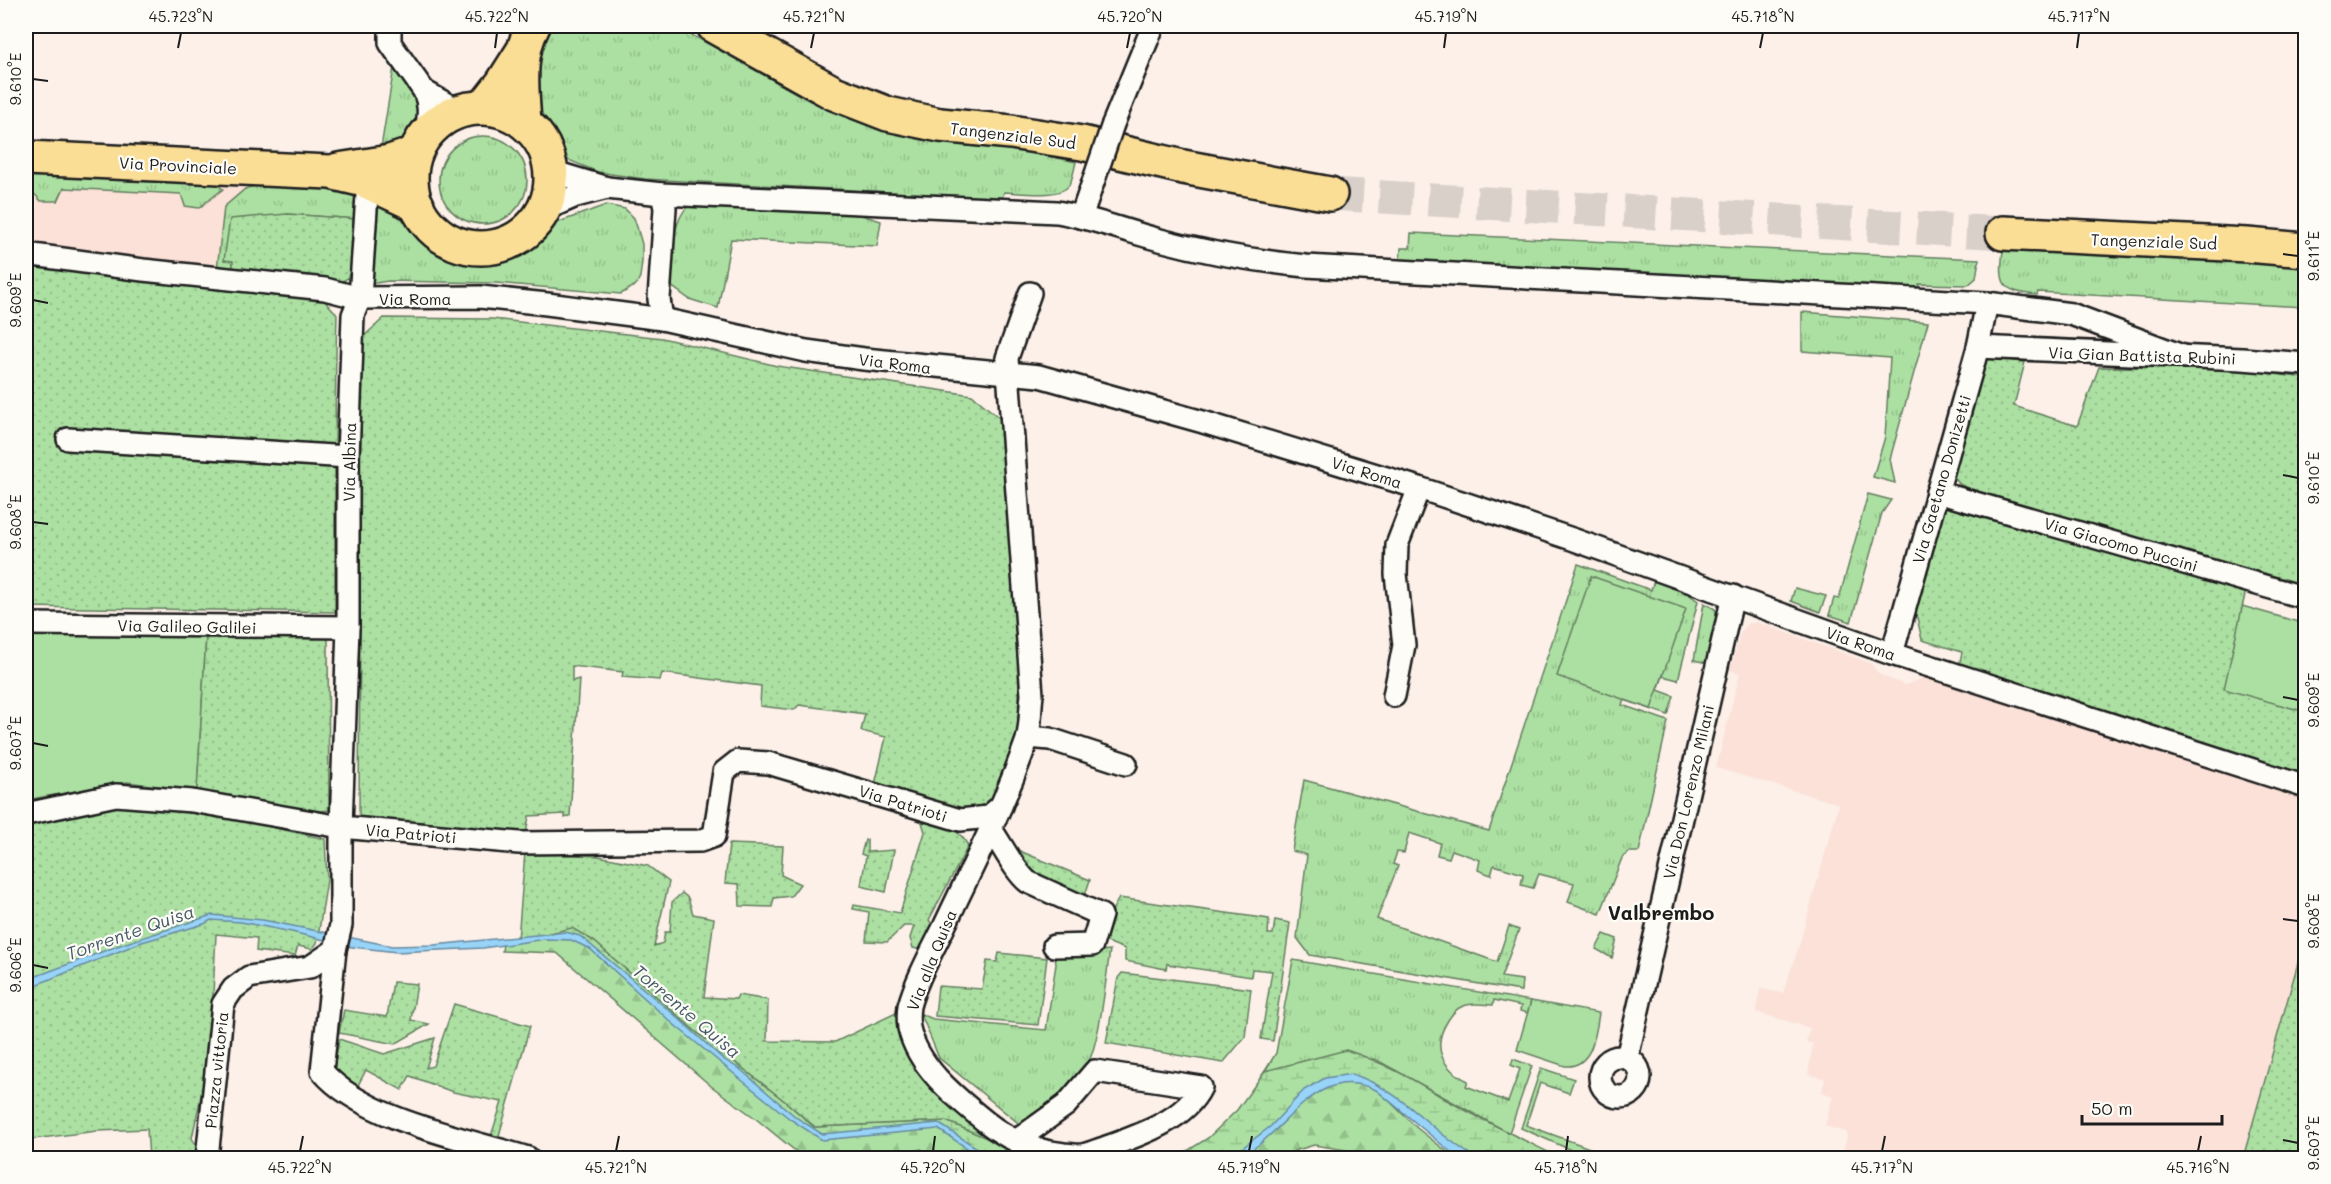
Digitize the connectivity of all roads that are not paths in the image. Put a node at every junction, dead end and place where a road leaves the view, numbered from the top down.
1 (714, 26) edge
2 (1153, 26) edge
3 (389, 31) edge
4 (529, 38) edge
5 (424, 91) junction
6 (472, 109) junction
7 (524, 122) junction
8 (420, 145) junction
9 (26, 158) edge
10 (551, 171) junction
11 (330, 172) junction
12 (607, 188) junction
13 (662, 194) junction
14 (1330, 194) tunnel mouth
15 (367, 195) dead end
16 (417, 205) junction
17 (544, 210) junction
18 (1081, 217) junction
19 (2003, 233) tunnel mouth
20 (2306, 250) edge
21 (26, 254) edge
22 (1030, 293) dead end
23 (360, 298) junction
24 (1987, 303) junction
25 (662, 319) junction
26 (1977, 347) junction
27 (2185, 357) junction
28 (2306, 364) edge
29 (1009, 372) junction
30 (68, 439) dead end
31 (348, 457) junction
32 (1419, 488) junction
33 (1937, 492) junction
34 (1733, 596) junction
35 (2306, 598) edge
36 (26, 624) edge
37 (348, 627) junction
38 (1892, 654) junction
39 (1394, 696) dead end
40 (1028, 737) junction
41 (1126, 764) dead end
42 (2306, 787) edge
43 (1001, 806) junction
44 (34, 813) edge
45 (341, 827) junction
46 (990, 828) junction
47 (1054, 946) dead end
48 (335, 950) junction
49 (1627, 1058) dead end
50 (1016, 1141) junction
51 (207, 1158) edge
52 (528, 1158) edge

1 - 14 main road, Tangenziale Sud
2 - 18 street, bridge
3 - 5 street
4 - 6 main road
4 - 7 main road
5 - 6 street
5 - 8 street
6 - 7 main road, Via Provinciale
6 - 8 main road, Via Provinciale
7 - 10 main road, Via Provinciale
8 - 11 main road, Via Provinciale
8 - 16 main road, Via Provinciale
9 - 11 main road, Via Provinciale
10 - 12 street
10 - 17 main road, Via Provinciale
11 - 16 main road, Via Provinciale
12 - 13 street
12 - 17 street
13 - 18 street
13 - 25 street
15 - 23 street, Via Albina
16 - 17 main road, Via Provinciale
18 - 24 street
19 - 20 main road, Tangenziale Sud
21 - 23 street, Via Roma
22 - 29 street
23 - 25 street, Via Roma
23 - 31 street, Via Albina
24 - 26 street, Via Gaetano Donizetti
24 - 27 street
25 - 29 street, Via Roma
26 - 27 street, Via Gian Battista Rubini
26 - 33 street, Via Gaetano Donizetti
27 - 28 street, Via Gian Battista Rubini
29 - 32 street, Via Roma
29 - 40 street
30 - 31 street
31 - 37 street, Via Albina
32 - 34 street, Via Roma
32 - 39 street, Via Roma
33 - 35 street, Via Giacomo Puccini
33 - 38 street, Via Gaetano Donizetti
34 - 38 street, Via Roma
34 - 49 street, Via Don Lorenzo Milani
36 - 37 street, Via Galileo Galilei
37 - 45 street, Via Albina
38 - 42 street, Via Roma
40 - 41 street
40 - 43 street
43 - 45 street, Via Patrioti
43 - 46 street, Via alla Quisa
44 - 45 street
45 - 48 street, Via Albina
46 - 47 street
46 - 50 street, Via alla Quisa
48 - 51 street, Piazza vittoria
48 - 52 street, Via Albina
50 - 50 street, Via alla Quisa

